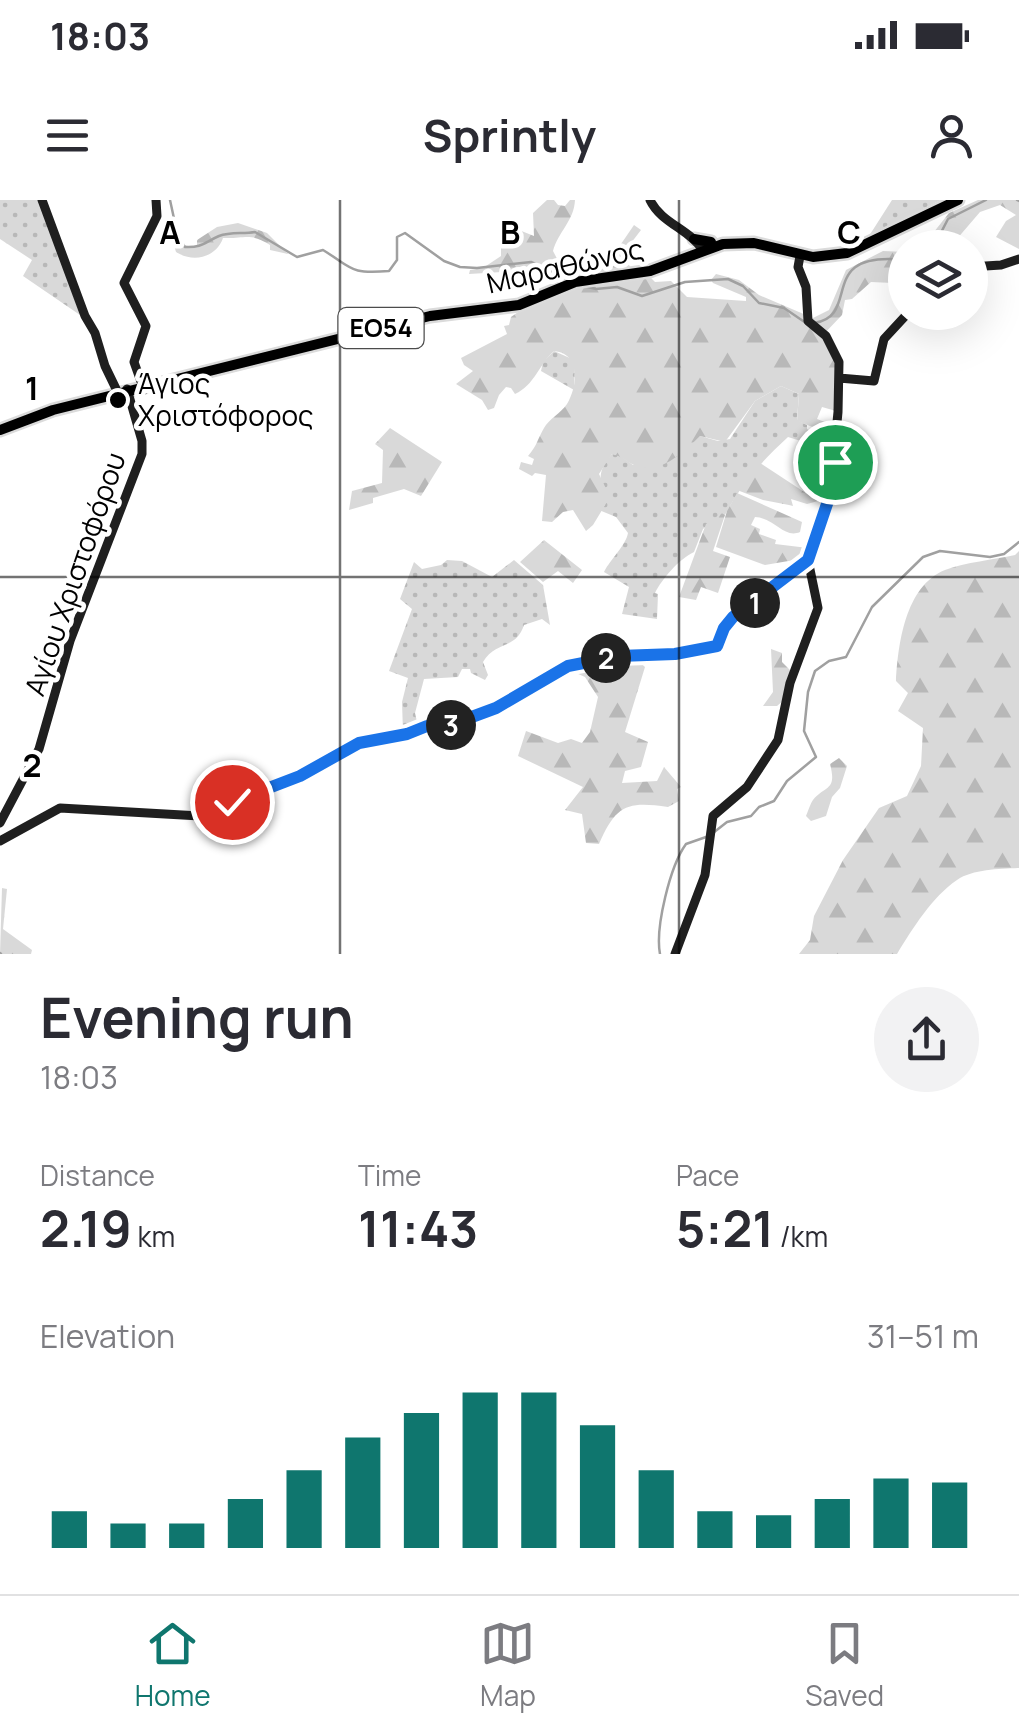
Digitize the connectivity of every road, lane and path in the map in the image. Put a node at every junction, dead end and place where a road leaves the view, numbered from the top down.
1 (42, 200) edge
2 (156, 200) edge
3 (650, 200) edge
4 (954, 200) edge
5 (698, 244) junction
6 (800, 256) junction
7 (1019, 259) edge
8 (988, 266) edge
9 (892, 330) edge
10 (839, 378) junction
11 (144, 388) junction
12 (120, 392) junction
13 (0, 429) edge
14 (808, 560) junction
15 (0, 823) edge
16 (0, 842) edge
17 (675, 954) edge

1 - 12 street, Αγίου Χριστοφόρου
2 - 11 street
3 - 5 street
4 - 5 main road, Μαραθώνος / ΕΟ54
4 - 6 main road, Μαραθώνος / ΕΟ54
5 - 6 main road, Μαραθώνος / ΕΟ54
5 - 11 main road, Μαραθώνος / ΕΟ54
6 - 10 street
7 - 8 street
9 - 10 street
10 - 14 street
11 - 12 main road, Μαραθώνος / ΕΟ54
12 - 13 main road, Μαραθώνος / ΕΟ54
12 - 15 street, Αγίου Χριστοφόρου
14 - 16 street
14 - 17 street

